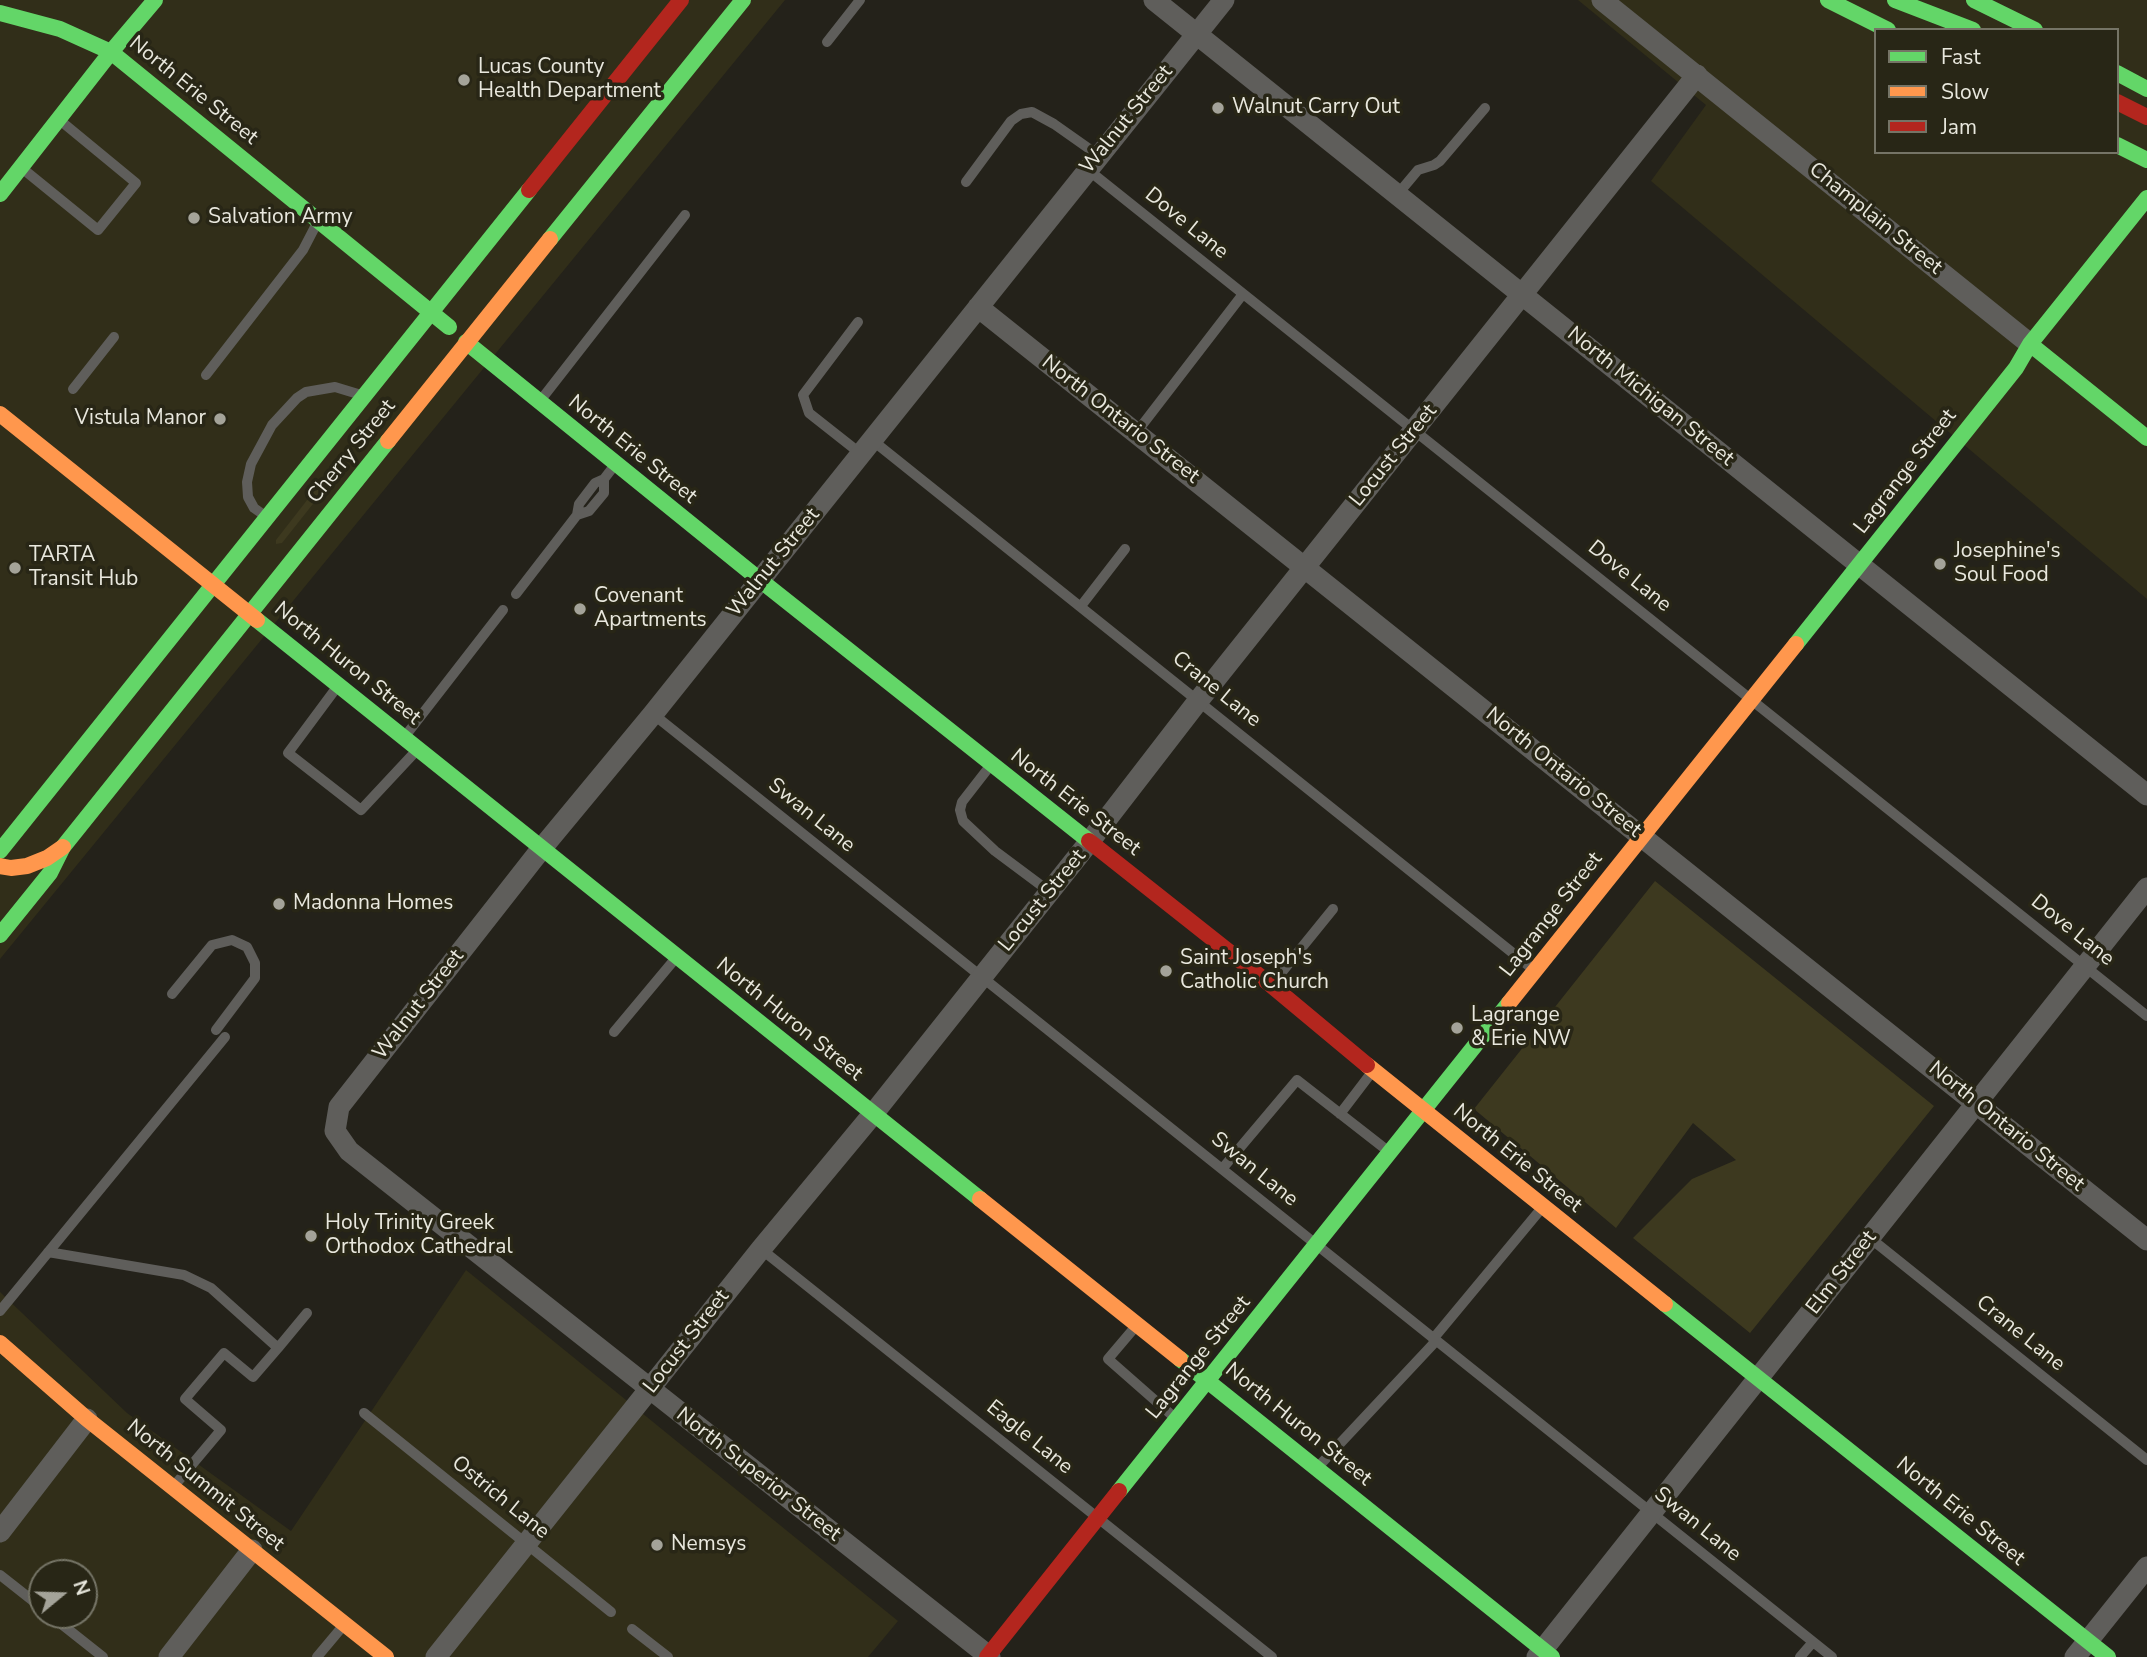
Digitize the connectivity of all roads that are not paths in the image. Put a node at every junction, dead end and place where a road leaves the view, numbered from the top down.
1 (155, 0) edge
2 (681, 0) edge
3 (743, 0) edge
4 (860, 0) edge
5 (1154, 0) edge
6 (1224, 0) edge
7 (1602, 0) edge
8 (1828, 0) edge
9 (1895, 0) edge
10 (1974, 0) edge
11 (0, 13) edge
12 (1884, 28) edge
13 (1968, 28) edge
14 (2031, 28) edge
15 (1196, 35) junction
16 (827, 42) dead end
17 (111, 51) junction
18 (1697, 75) junction
19 (2119, 75) edge
20 (2147, 89) edge
21 (2119, 103) edge
22 (1485, 108) dead end
23 (2147, 117) edge
24 (59, 120) junction
25 (2119, 146) edge
26 (2147, 160) edge
27 (1092, 162) junction
28 (21, 167) junction
29 (966, 182) dead end
30 (0, 194) edge
31 (1397, 195) junction
32 (2147, 198) edge
33 (685, 215) dead end
34 (319, 220) junction
35 (1242, 293) junction
36 (1522, 295) junction
37 (978, 307) junction
38 (431, 312) junction
39 (858, 322) dead end
40 (114, 337) dead end
41 (466, 342) junction
42 (2031, 344) junction
43 (206, 375) dead end
44 (73, 388) dead end
45 (365, 396) junction
46 (540, 402) junction
47 (0, 414) edge
48 (1414, 430) junction
49 (1136, 433) junction
50 (2147, 439) edge
51 (867, 447) junction
52 (616, 464) junction
53 (268, 518) junction
54 (1125, 549) dead end
55 (1860, 564) junction
56 (1305, 567) junction
57 (760, 580) junction
58 (214, 585) junction
59 (516, 594) dead end
60 (1080, 606) junction
61 (503, 610) dead end
62 (250, 614) junction
63 (339, 685) junction
64 (1751, 700) junction
65 (1198, 701) junction
66 (653, 714) junction
67 (404, 737) junction
68 (418, 749) junction
69 (992, 764) junction
70 (2147, 795) edge
71 (1642, 835) junction
72 (1090, 841) junction
73 (63, 847) junction
74 (542, 848) junction
75 (0, 851) edge
76 (0, 866) edge
77 (2147, 888) edge
78 (1050, 892) junction
79 (1333, 909) dead end
80 (0, 935) edge
81 (677, 957) junction
82 (2085, 966) junction
83 (1535, 971) junction
84 (982, 977) junction
85 (1271, 985) junction
86 (172, 994) dead end
87 (2147, 1016) edge
88 (614, 1032) dead end
89 (1374, 1070) junction
90 (1976, 1104) junction
91 (1423, 1111) junction
92 (873, 1114) junction
93 (1340, 1114) junction
94 (335, 1131) joint
95 (1390, 1153) junction
96 (1222, 1169) junction
97 (1543, 1206) junction
98 (1870, 1238) junction
99 (2147, 1240) edge
100 (1317, 1244) junction
101 (761, 1249) junction
102 (48, 1252) junction
103 (0, 1311) edge
104 (306, 1313) dead end
105 (1138, 1324) junction
106 (1435, 1340) junction
107 (0, 1343) edge
108 (278, 1348) junction
109 (1758, 1378) junction
110 (1208, 1380) junction
111 (650, 1390) junction
112 (364, 1413) dead end
113 (87, 1419) junction
114 (1177, 1419) junction
115 (2147, 1460) edge
116 (1317, 1468) junction
117 (173, 1487) junction
118 (1651, 1513) junction
119 (1098, 1518) junction
120 (0, 1532) edge
121 (526, 1544) junction
122 (252, 1550) junction
123 (2147, 1567) edge
124 (0, 1575) edge
125 (28, 1597) edge
126 (611, 1612) dead end
127 (344, 1624) junction
128 (68, 1629) edge
129 (632, 1629) dead end
130 (1812, 1642) junction
131 (2081, 1649) edge
132 (1544, 1654) edge
133 (989, 1656) edge
134 (103, 1657) edge
135 (169, 1657) edge
136 (317, 1657) edge
137 (386, 1657) edge
138 (436, 1657) edge
139 (668, 1657) edge
140 (1272, 1657) edge
141 (1800, 1657) edge
142 (1832, 1657) edge
143 (2108, 1657) edge

1 - 17 main road
2 - 38 main road, Cherry Street
3 - 41 main road, Cherry Street
4 - 16 lane
5 - 15 street, North Michigan Street
6 - 15 street, Walnut Street
7 - 18 street, Champlain Street
8 - 12 main road
9 - 13 main road
10 - 14 main road
11 - 17 main road, North Erie Street
15 - 27 street, Walnut Street
15 - 31 street, North Michigan Street
17 - 24 main road
17 - 34 main road, North Erie Street
18 - 36 street, Locust Street
18 - 42 street, Champlain Street
19 - 20 main road
21 - 23 main road
22 - 31 lane
24 - 28 main road
24 - 28 lane
25 - 26 main road
27 - 29 lane, Dove Lane
27 - 35 lane, Dove Lane
27 - 37 street, Walnut Street
28 - 30 main road
31 - 36 street, North Michigan Street
32 - 42 main road, Lagrange Street
33 - 46 lane
34 - 38 main road, North Erie Street
34 - 43 lane
35 - 48 lane, Dove Lane
35 - 49 lane
36 - 48 street, Locust Street
36 - 55 street, North Michigan Street
37 - 49 street, North Ontario Street
37 - 51 street, Walnut Street
38 - 41 main road, North Erie Street
38 - 45 main road, Cherry Street
39 - 51 lane, Crane Lane
40 - 44 lane
41 - 46 main road, North Erie Street
41 - 62 main road, Cherry Street
42 - 50 main road, Champlain Street
42 - 55 main road, Lagrange Street
45 - 53 main road, Cherry Street
45 - 53 lane
46 - 52 main road, North Erie Street
47 - 58 main road, North Huron Street
48 - 56 street, Locust Street
48 - 64 lane, Dove Lane
49 - 56 street, North Ontario Street
51 - 57 street, Walnut Street
51 - 60 lane, Crane Lane
52 - 57 main road, North Erie Street
52 - 59 lane
53 - 58 main road, Cherry Street
54 - 60 lane
55 - 64 main road, Lagrange Street
55 - 70 street, North Michigan Street
56 - 65 street, Locust Street
56 - 71 street, North Ontario Street
57 - 66 street, Walnut Street
57 - 69 main road, North Erie Street
58 - 62 main road, North Huron Street
58 - 75 main road, Cherry Street
60 - 65 lane, Crane Lane
61 - 67 lane
62 - 63 main road, North Huron Street
62 - 73 main road, Cherry Street
63 - 67 main road, North Huron Street
63 - 68 lane
64 - 71 main road, Lagrange Street
64 - 82 lane, Dove Lane
65 - 72 street, Locust Street
65 - 83 lane, Crane Lane
66 - 74 street, Walnut Street
66 - 84 lane, Swan Lane
67 - 68 main road, North Huron Street
68 - 74 main road, North Huron Street
69 - 72 main road, North Erie Street
69 - 78 lane
71 - 83 main road, Lagrange Street
71 - 90 street, North Ontario Street
72 - 78 street, Locust Street
72 - 85 main road, North Erie Street
73 - 76 main road
73 - 80 main road, Cherry Street
74 - 81 main road, North Huron Street
74 - 94 street, Walnut Street
77 - 82 street, Elm Street
78 - 84 street, Locust Street
79 - 85 lane
81 - 88 lane
81 - 92 main road, North Huron Street
82 - 87 lane, Dove Lane
82 - 90 street, Elm Street
83 - 91 main road, Lagrange Street
84 - 92 street, Locust Street
84 - 96 lane, Swan Lane
85 - 89 main road, North Erie Street
86 - 102 lane
89 - 91 main road, North Erie Street
89 - 93 lane
90 - 98 street, Elm Street
90 - 99 street, North Ontario Street
91 - 95 main road, Lagrange Street
91 - 97 main road, North Erie Street
92 - 101 street, Locust Street
92 - 105 main road, North Huron Street
93 - 95 lane
93 - 96 lane
94 - 111 street, North Superior Street
95 - 100 main road, Lagrange Street
96 - 100 lane, Swan Lane
97 - 106 lane
97 - 109 main road, North Erie Street
98 - 109 street, Elm Street
98 - 115 lane, Crane Lane
100 - 106 lane, Swan Lane
100 - 110 main road, Lagrange Street
101 - 111 street, Locust Street
101 - 119 lane, Eagle Lane
102 - 103 lane
102 - 108 lane
104 - 108 lane
105 - 110 main road, North Huron Street
105 - 114 lane
106 - 116 lane
106 - 118 lane, Swan Lane
107 - 113 main road, North Summit Street
108 - 117 lane
109 - 118 street, Elm Street
109 - 131 main road, North Erie Street
110 - 114 main road, Lagrange Street
110 - 116 main road, North Huron Street
111 - 121 street, Locust Street
111 - 133 street, North Superior Street
112 - 121 lane, Ostrich Lane
113 - 117 main road, North Summit Street
113 - 120 street
114 - 119 main road, Lagrange Street
116 - 132 main road, North Huron Street
117 - 122 main road, North Summit Street
118 - 130 lane, Swan Lane
118 - 132 street, Elm Street
119 - 133 main road, Lagrange Street
119 - 140 lane, Eagle Lane
121 - 126 lane, Ostrich Lane
121 - 138 street, Locust Street
122 - 127 main road, North Summit Street
122 - 135 street
123 - 131 street
124 - 125 lane
127 - 136 lane
127 - 137 main road, North Summit Street
128 - 134 lane
129 - 139 lane
130 - 141 lane
130 - 142 lane, Swan Lane
131 - 143 main road, North Erie Street

